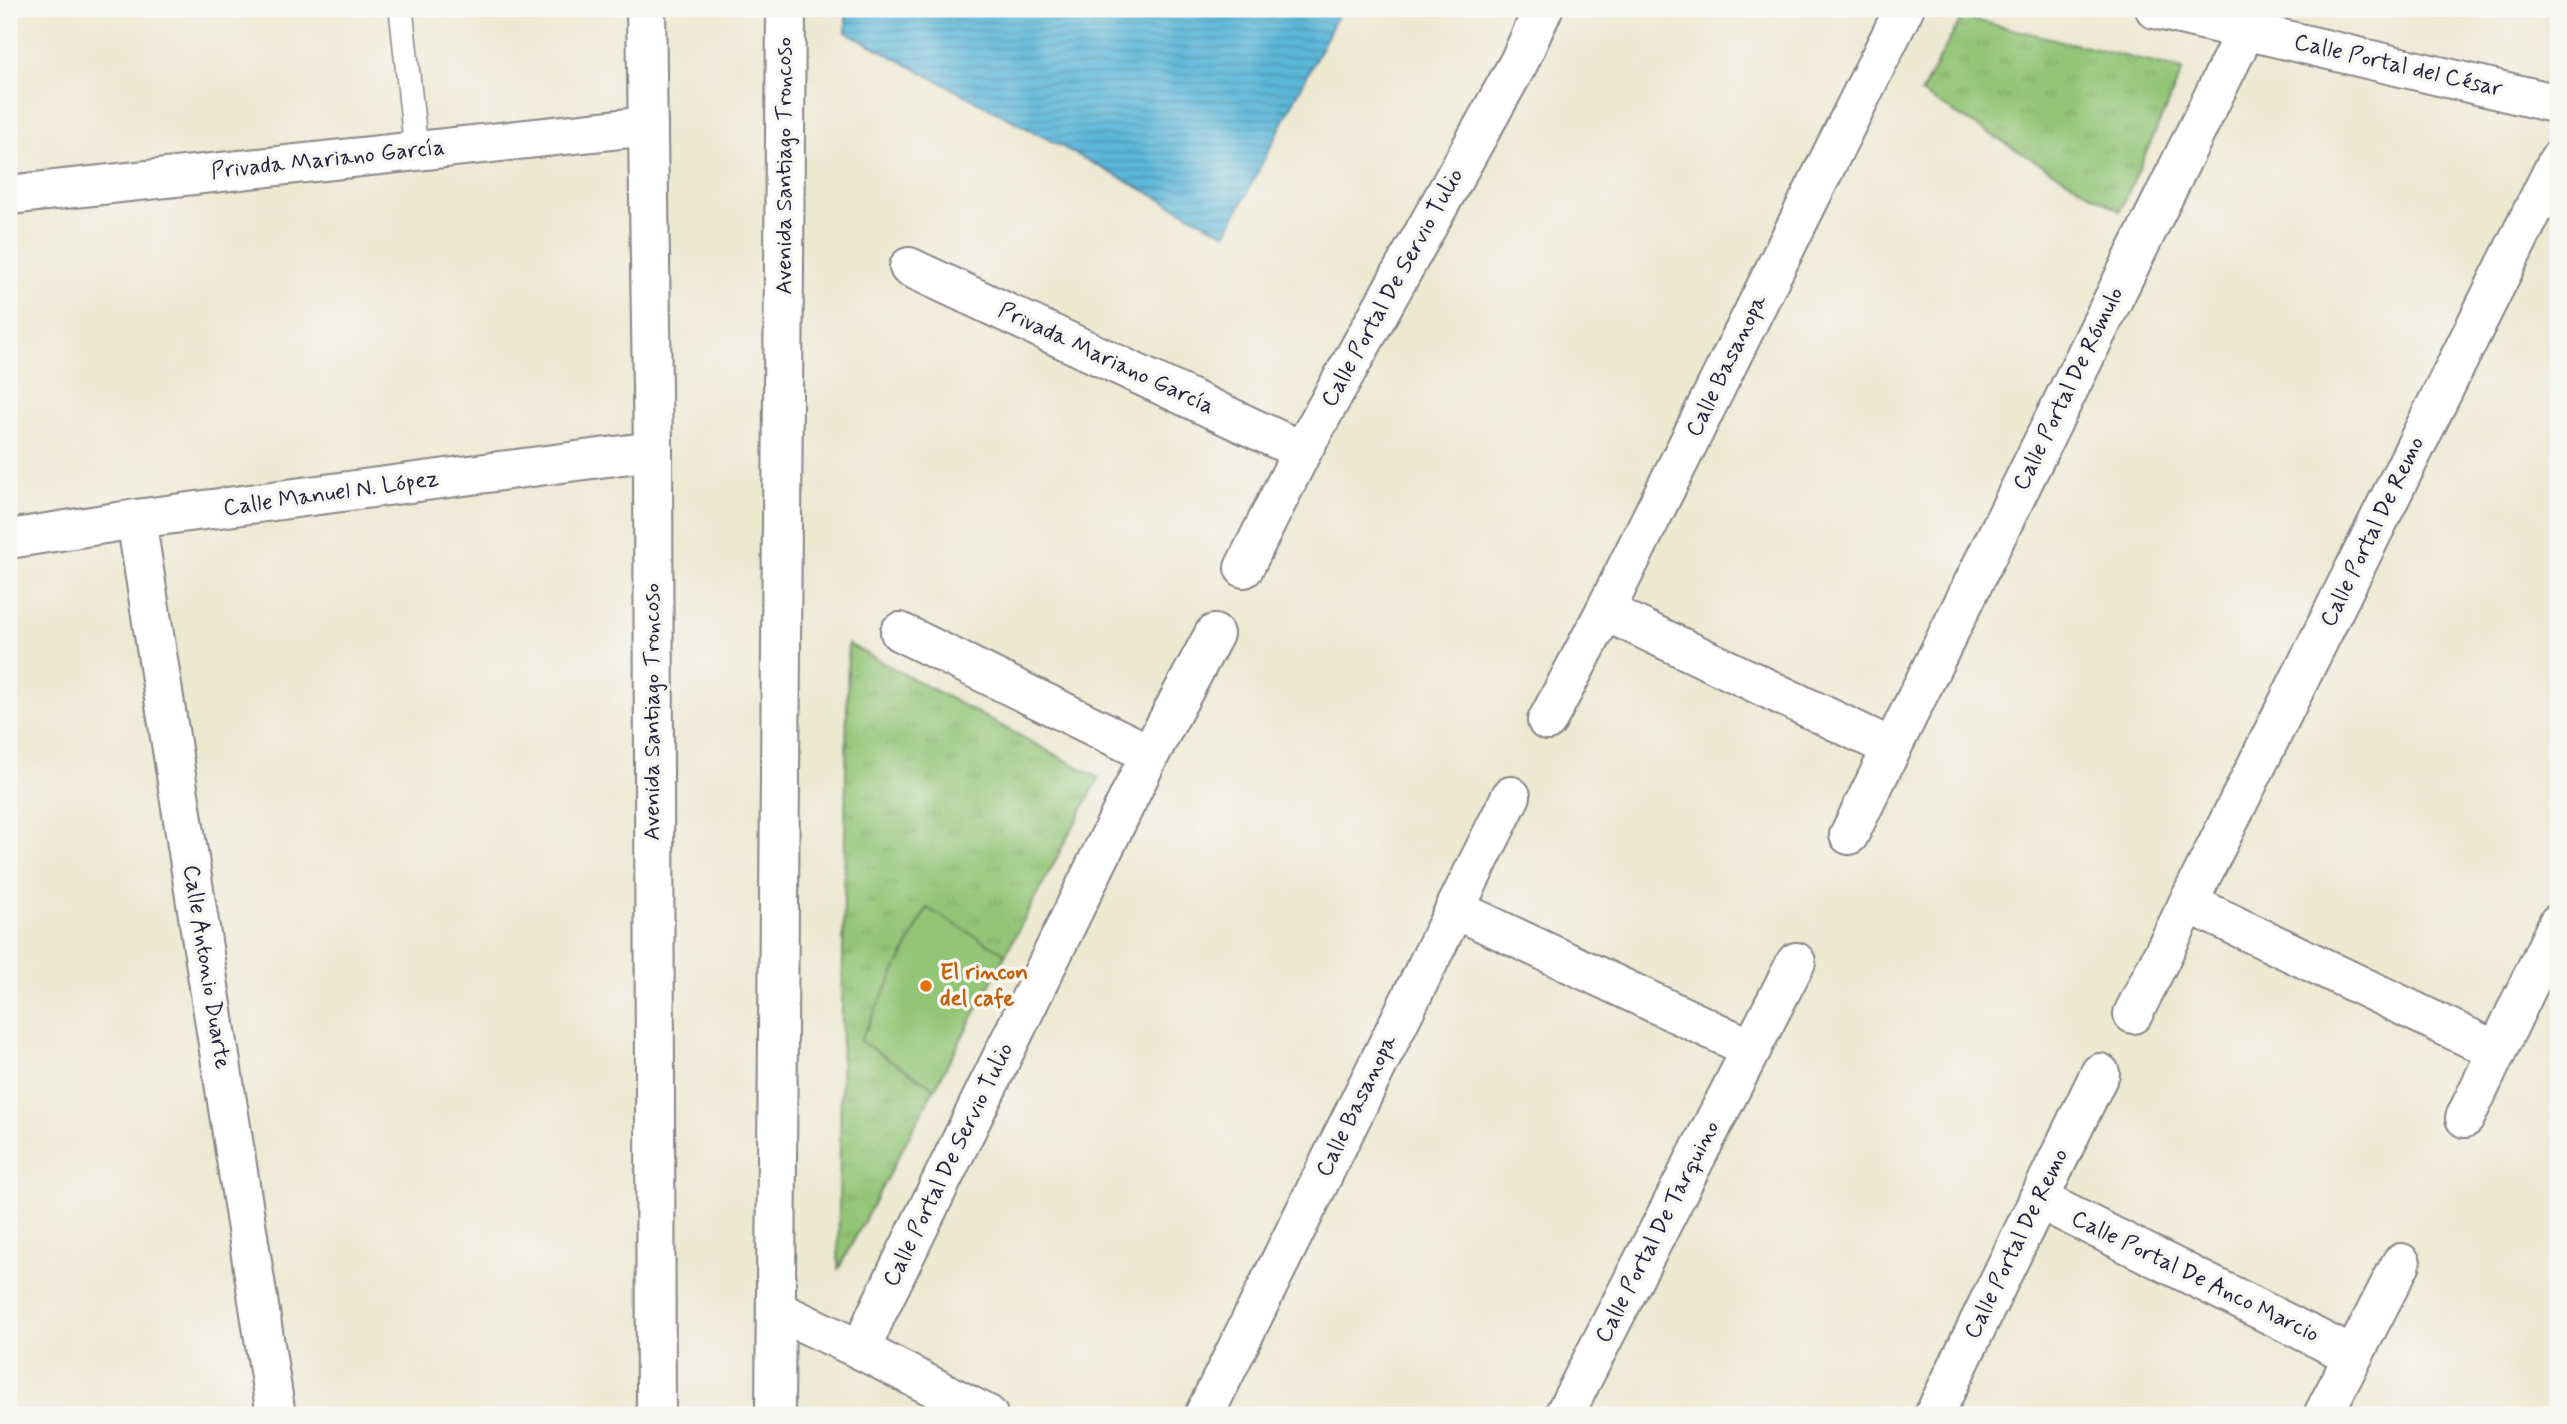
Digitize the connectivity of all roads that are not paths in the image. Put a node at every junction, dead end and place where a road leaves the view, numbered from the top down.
1 (401, 9) edge
2 (646, 9) edge
3 (786, 9) edge
4 (1543, 9) edge
5 (1904, 9) edge
6 (2155, 9) edge
7 (2246, 20) edge
8 (2558, 104) edge
9 (648, 126) junction
10 (416, 150) junction
11 (2558, 160) edge
12 (9, 195) edge
13 (909, 267) dead end
14 (653, 451) junction
15 (1302, 451) junction
16 (135, 520) junction
17 (9, 539) edge
18 (1244, 568) dead end
19 (1605, 611) junction
20 (900, 632) dead end
21 (1214, 634) dead end
22 (1547, 721) dead end
23 (1892, 748) junction
24 (1150, 754) junction
25 (1511, 796) dead end
26 (1849, 835) dead end
27 (2188, 903) junction
28 (1455, 909) junction
29 (2558, 923) edge
30 (1796, 961) dead end
31 (2133, 1014) dead end
32 (1752, 1049) junction
33 (2497, 1051) junction
34 (2100, 1073) dead end
35 (2465, 1118) dead end
36 (2038, 1199) junction
37 (2401, 1263) dead end
38 (776, 1310) junction
39 (861, 1350) junction
40 (2353, 1356) junction
41 (276, 1415) edge
42 (656, 1415) edge
43 (775, 1415) edge
44 (988, 1415) edge
45 (1204, 1415) edge
46 (1564, 1415) edge
47 (1934, 1415) edge
48 (2323, 1415) edge

1 - 10 lane
2 - 9 street, Avenida Santiago Troncoso
3 - 38 street, Avenida Santiago Troncoso
4 - 15 street, Calle Portal De Servio Tulio
5 - 19 street, Calle Basanopa
6 - 7 street, Calle Portal del César
7 - 8 street, Calle Portal del César
7 - 23 street, Calle Portal De Rómulo
9 - 10 street, Privada Mariano García
9 - 14 street, Avenida Santiago Troncoso
10 - 12 street, Privada Mariano García
11 - 27 street, Calle Portal De Remo
13 - 15 street, Privada Mariano García
14 - 16 street, Calle Manuel N. López
14 - 42 street, Avenida Santiago Troncoso
15 - 18 street, Calle Portal De Servio Tulio
16 - 17 street, Calle Manuel N. López
16 - 41 street, Calle Antonio Duarte
19 - 22 street, Calle Basanopa
19 - 23 street
20 - 24 street
21 - 24 street, Calle Portal De Servio Tulio
23 - 26 street, Calle Portal De Rómulo
24 - 39 street, Calle Portal De Servio Tulio
25 - 28 street, Calle Basanopa
27 - 31 street, Calle Portal De Remo
27 - 33 street
28 - 32 street
28 - 45 street, Calle Basanopa
29 - 33 street
30 - 32 street, Calle Portal De Tarquino
32 - 46 street, Calle Portal De Tarquino
33 - 35 street
34 - 36 street, Calle Portal De Remo
36 - 40 street, Calle Portal De Anco Marcio
36 - 47 street, Calle Portal De Remo
37 - 40 street
38 - 39 street
38 - 43 street, Avenida Santiago Troncoso
39 - 44 street
40 - 48 street

